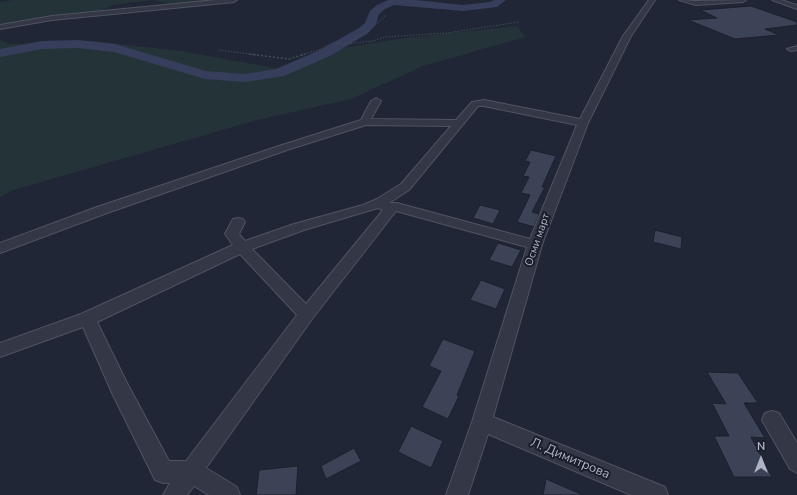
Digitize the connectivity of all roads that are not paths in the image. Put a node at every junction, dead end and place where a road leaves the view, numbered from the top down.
1 (234, 0) edge
2 (652, 0) edge
3 (682, 0) edge
4 (743, 0) edge
5 (775, 0) edge
6 (797, 6) edge
7 (0, 27) edge
8 (376, 101) dead end
9 (365, 122) junction
10 (459, 123) junction
11 (583, 123) junction
12 (392, 206) junction
13 (367, 208) junction
14 (238, 222) dead end
15 (535, 245) junction
16 (242, 246) junction
17 (0, 248) edge
18 (306, 315) junction
19 (87, 319) junction
20 (0, 350) edge
21 (772, 420) dead end
22 (482, 422) junction
23 (797, 462) edge
24 (192, 472) junction
25 (174, 495) edge
26 (229, 495) edge
27 (457, 495) edge
28 (657, 495) edge

1 - 7 street
2 - 11 street, Осми март
3 - 4 street
5 - 6 street
8 - 9 street
9 - 10 street
9 - 17 street
10 - 11 street
10 - 13 street
11 - 15 street, Осми март
12 - 13 street
12 - 15 street
12 - 18 street
13 - 16 street
14 - 16 street
15 - 22 street, Осми март
16 - 18 street
16 - 19 street
18 - 24 street
19 - 20 street
19 - 24 street
21 - 23 street
22 - 27 street, Осми март
22 - 28 street, Л. Димитрова
24 - 25 street
24 - 26 street

